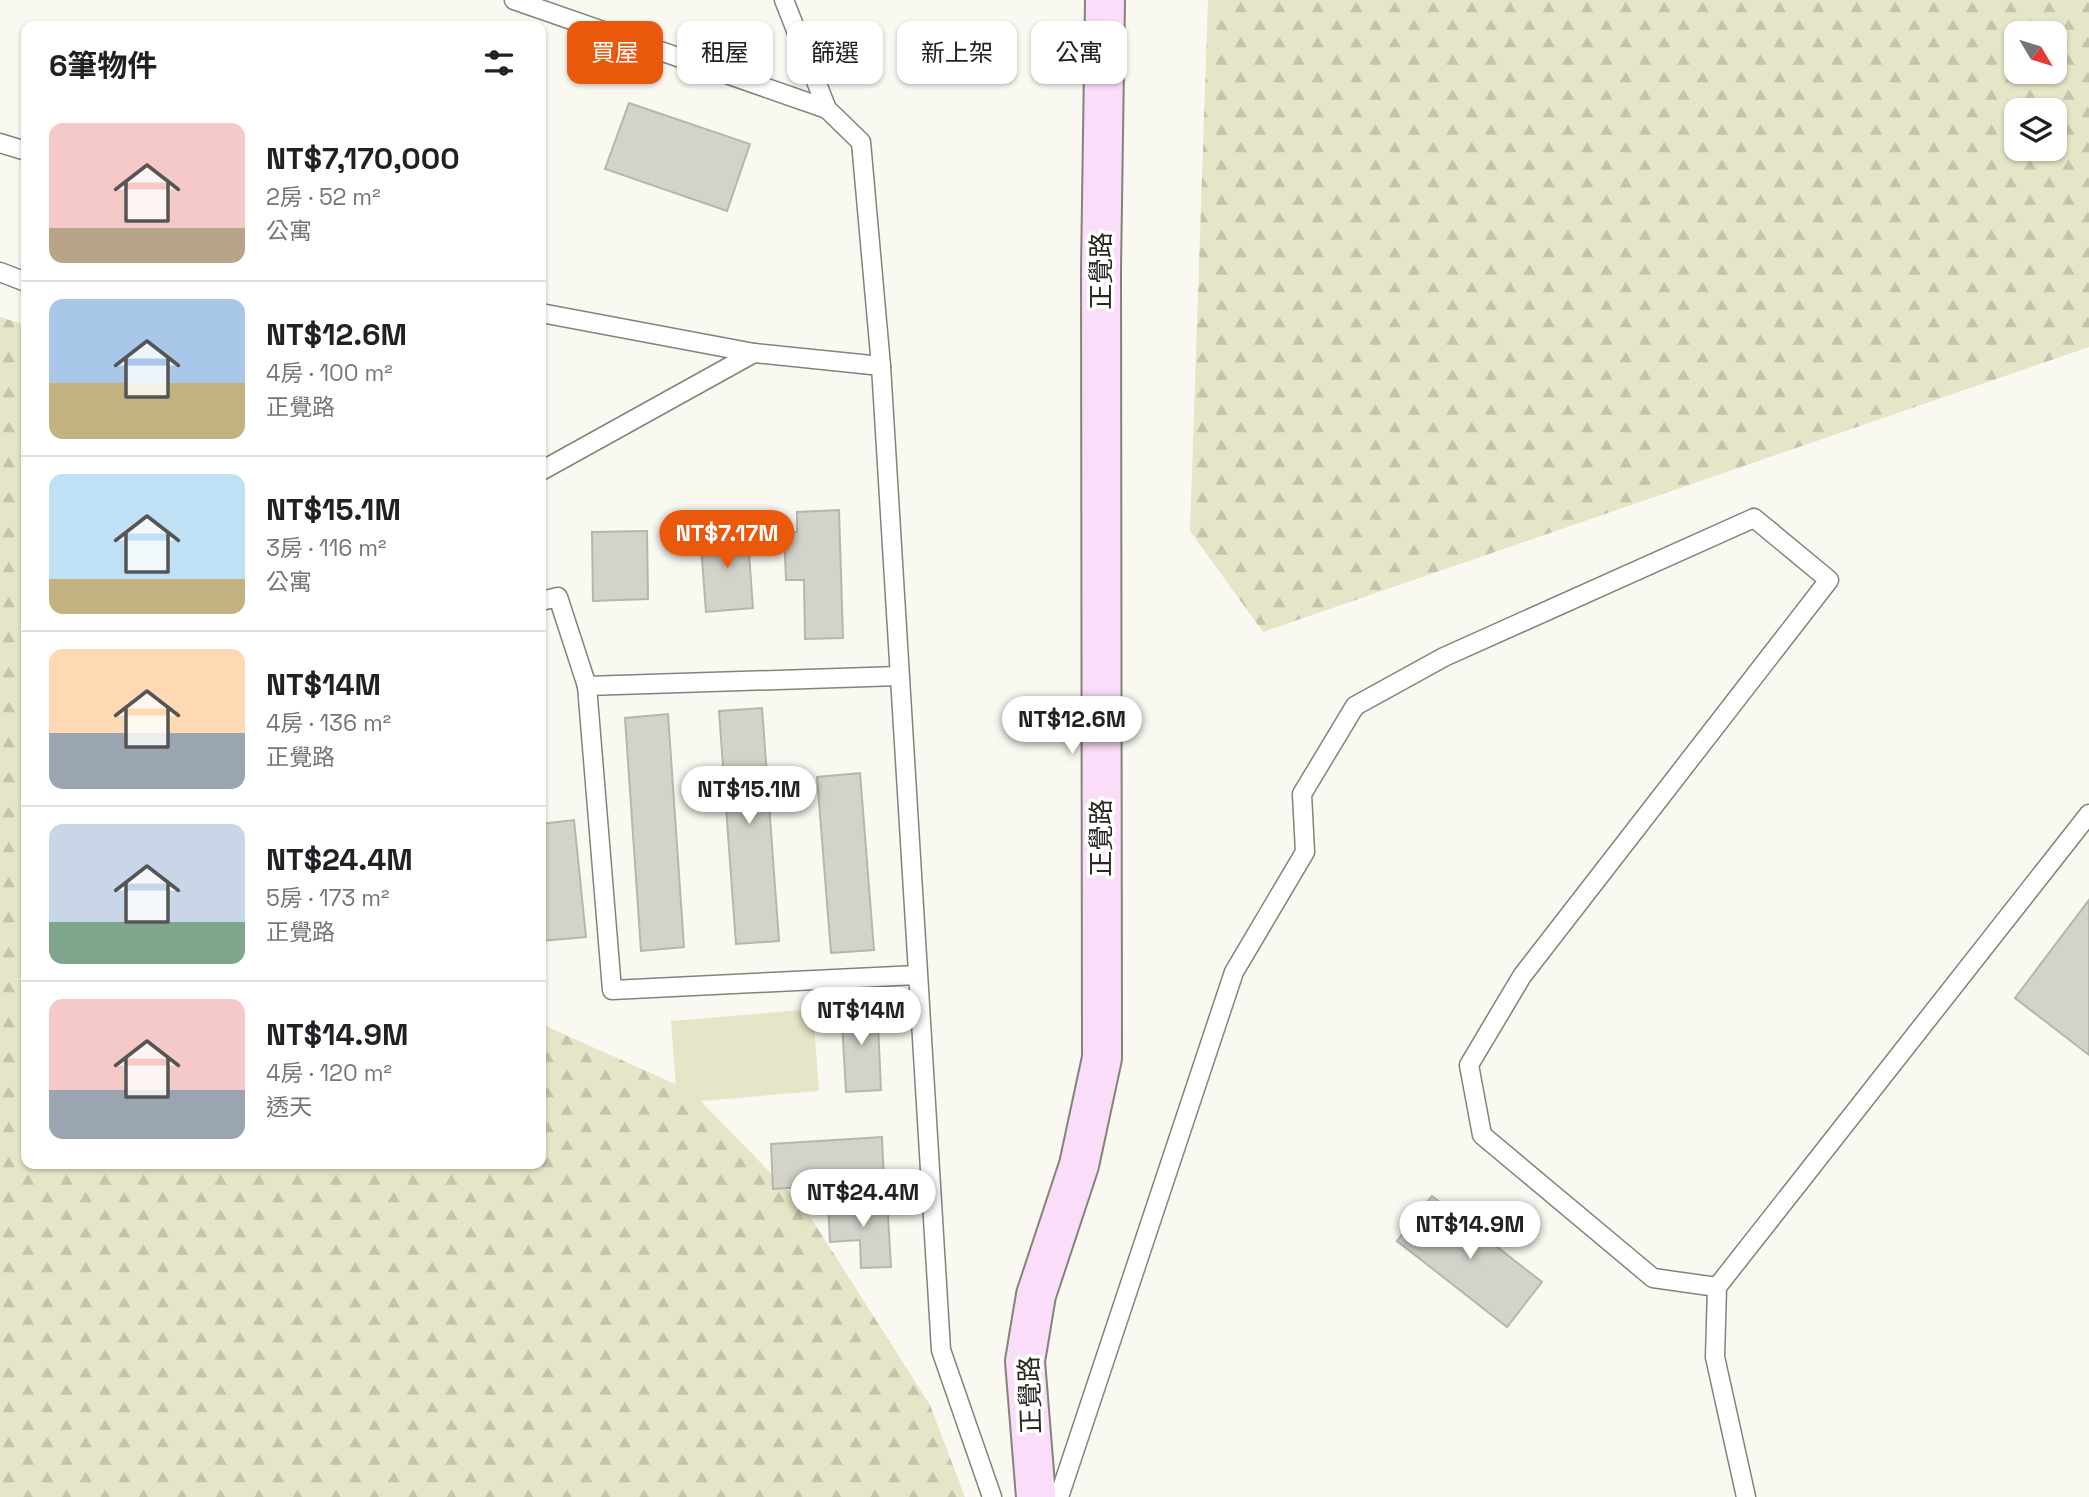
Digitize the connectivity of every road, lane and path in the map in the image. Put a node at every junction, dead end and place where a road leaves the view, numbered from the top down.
1 (514, 0) edge
2 (784, 0) edge
3 (1105, 0) edge
4 (827, 109) junction
5 (0, 143) edge
6 (21, 149) edge
7 (0, 272) edge
8 (21, 280) edge
9 (546, 314) edge
10 (754, 353) junction
11 (881, 366) junction
12 (546, 468) edge
13 (546, 600) edge
14 (899, 676) junction
15 (587, 686) junction
16 (2089, 814) edge
17 (917, 975) junction
18 (1717, 1287) junction
19 (992, 1497) edge
20 (1036, 1497) edge
21 (1059, 1497) edge
22 (1746, 1497) edge

1 - 4 lane
2 - 4 lane
3 - 20 street, 正覺路
4 - 11 lane
5 - 6 lane
7 - 8 lane
9 - 10 lane
10 - 11 lane
10 - 12 lane
11 - 14 lane
13 - 15 lane
14 - 15 lane
14 - 17 lane
15 - 17 lane
16 - 18 lane
17 - 19 lane
18 - 21 lane
18 - 22 lane

